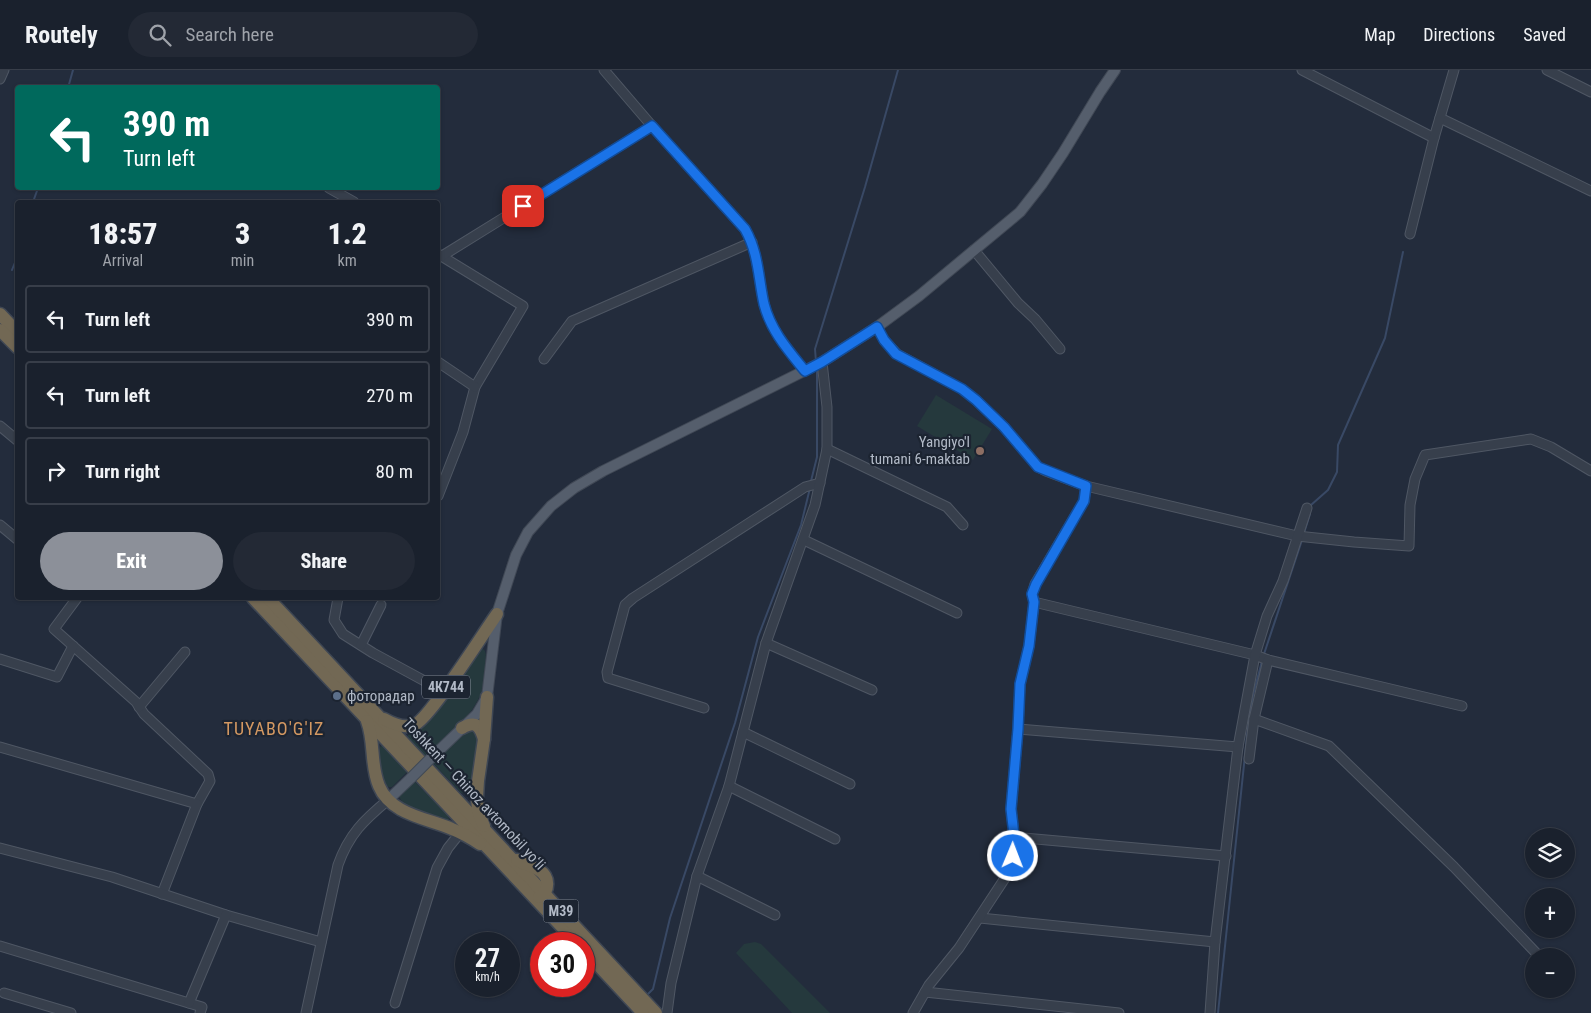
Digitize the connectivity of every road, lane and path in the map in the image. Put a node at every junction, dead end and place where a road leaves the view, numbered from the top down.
1 (4, 70) edge
2 (604, 70) edge
3 (1115, 70) edge
4 (1302, 70) edge
5 (1454, 70) edge
6 (1547, 70) edge
7 (0, 79) edge
8 (1591, 92) edge
9 (1440, 118) junction
10 (652, 126) junction
11 (1434, 138) junction
12 (333, 190) edge
13 (1591, 191) edge
14 (350, 200) edge
15 (1410, 234) dead end
16 (752, 242) junction
17 (974, 250) junction
18 (440, 255) edge
19 (0, 314) edge
20 (877, 327) junction
21 (15, 329) edge
22 (0, 330) edge
23 (15, 345) edge
24 (1060, 349) dead end
25 (544, 359) dead end
26 (822, 362) junction
27 (440, 363) edge
28 (808, 369) junction
29 (475, 387) junction
30 (0, 426) edge
31 (15, 438) edge
32 (827, 449) junction
33 (1591, 471) edge
34 (820, 483) junction
35 (1086, 486) junction
36 (440, 491) edge
37 (1307, 508) dead end
38 (963, 524) dead end
39 (0, 525) edge
40 (1297, 536) junction
41 (15, 538) edge
42 (804, 540) junction
43 (76, 600) edge
44 (256, 600) edge
45 (270, 600) edge
46 (338, 600) edge
47 (1034, 602) junction
48 (381, 605) dead end
49 (957, 613) dead end
50 (497, 614) junction
51 (766, 643) junction
52 (361, 645) junction
53 (73, 646) junction
54 (186, 652) dead end
55 (1255, 656) junction
56 (0, 659) edge
57 (1268, 660) junction
58 (328, 670) junction
59 (872, 690) dead end
60 (443, 691) junction
61 (487, 697) junction
62 (1462, 706) dead end
63 (139, 707) junction
64 (704, 708) dead end
65 (372, 716) junction
66 (1254, 719) junction
67 (462, 728) junction
68 (1018, 729) junction
69 (743, 732) junction
70 (484, 739) junction
71 (0, 747) edge
72 (1238, 747) junction
73 (1249, 759) dead end
74 (850, 784) dead end
75 (729, 786) junction
76 (388, 800) junction
77 (197, 804) junction
78 (487, 832) junction
79 (460, 833) junction
80 (1014, 837) junction
81 (835, 839) dead end
82 (0, 848) edge
83 (490, 850) junction
84 (1226, 856) junction
85 (698, 876) junction
86 (162, 894) junction
87 (540, 896) junction
88 (226, 915) junction
89 (775, 915) dead end
90 (980, 918) junction
91 (568, 932) edge
92 (321, 942) junction
93 (1215, 942) junction
94 (0, 946) edge
95 (1531, 948) edge
96 (595, 960) edge
97 (925, 992) junction
98 (4, 993) dead end
99 (631, 993) junction
100 (189, 1003) junction
101 (395, 1003) dead end
102 (71, 1013) edge
103 (200, 1013) edge
104 (306, 1013) edge
105 (643, 1013) edge
106 (656, 1013) edge
107 (667, 1013) edge
108 (913, 1013) edge
109 (1119, 1013) edge
110 (1210, 1013) edge

1 - 7 street
2 - 10 street
3 - 17 main road
4 - 11 street
5 - 9 street
6 - 8 street
9 - 11 street
9 - 13 street
10 - 16 street
10 - 18 street
11 - 15 street
12 - 14 street
16 - 25 street
16 - 28 street
17 - 20 main road
17 - 24 street
18 - 29 street
19 - 21 highway
20 - 26 main road
20 - 35 street
22 - 23 highway
26 - 28 main road
26 - 32 street
27 - 29 street
28 - 50 main road
29 - 36 street
30 - 31 street
32 - 34 street
32 - 38 street
33 - 40 street
34 - 42 street
34 - 64 street
35 - 40 street
35 - 47 street
37 - 40 street
39 - 41 street
40 - 55 street
42 - 49 street
42 - 51 street
43 - 53 street
44 - 58 highway, Toshkent — Chinoz avtomobil yoʻli / M39
45 - 58 highway, Toshkent — Chinoz avtomobil yoʻli / M39
46 - 52 street
47 - 55 street
47 - 68 street
48 - 52 street
50 - 60 highway, 4К744
50 - 61 main road
51 - 59 street
51 - 69 street
52 - 60 street
53 - 56 street
53 - 63 street
54 - 63 street
55 - 57 street
55 - 72 street
57 - 62 street
57 - 66 street
58 - 65 highway, Toshkent — Chinoz avtomobil yoʻli / M39
60 - 65 highway, 4К744
61 - 67 main road
61 - 70 highway, 4К744
63 - 77 street
65 - 76 highway
65 - 78 highway, Toshkent — Chinoz avtomobil yoʻli / M39
65 - 83 highway, Toshkent — Chinoz avtomobil yoʻli / M39
66 - 73 street
66 - 95 street
67 - 70 highway
67 - 76 main road, bridge
68 - 72 street
68 - 80 street
69 - 74 street
69 - 75 street
70 - 78 highway, 4К744
71 - 77 street
72 - 84 street
75 - 81 street
75 - 85 street
76 - 79 highway
76 - 92 street
77 - 86 street
78 - 87 highway, Toshkent — Chinoz avtomobil yoʻli / M39
79 - 83 highway
79 - 101 street
80 - 84 street
80 - 90 street
82 - 86 street
83 - 87 highway, Toshkent — Chinoz avtomobil yoʻli / M39
84 - 93 street
85 - 89 street
85 - 107 street
86 - 88 street
87 - 91 highway, Toshkent — Chinoz avtomobil yoʻli / M39
87 - 99 highway, Toshkent — Chinoz avtomobil yoʻli / M39
88 - 92 street
88 - 100 street
90 - 93 street
90 - 97 street
92 - 104 street
93 - 110 street
94 - 100 street
96 - 99 highway, Toshkent — Chinoz avtomobil yoʻli / M39
97 - 108 street
97 - 109 street
98 - 102 street
99 - 105 highway, Toshkent — Chinoz avtomobil yoʻli / M39
99 - 106 highway, Toshkent — Chinoz avtomobil yoʻli / M39
100 - 103 street

